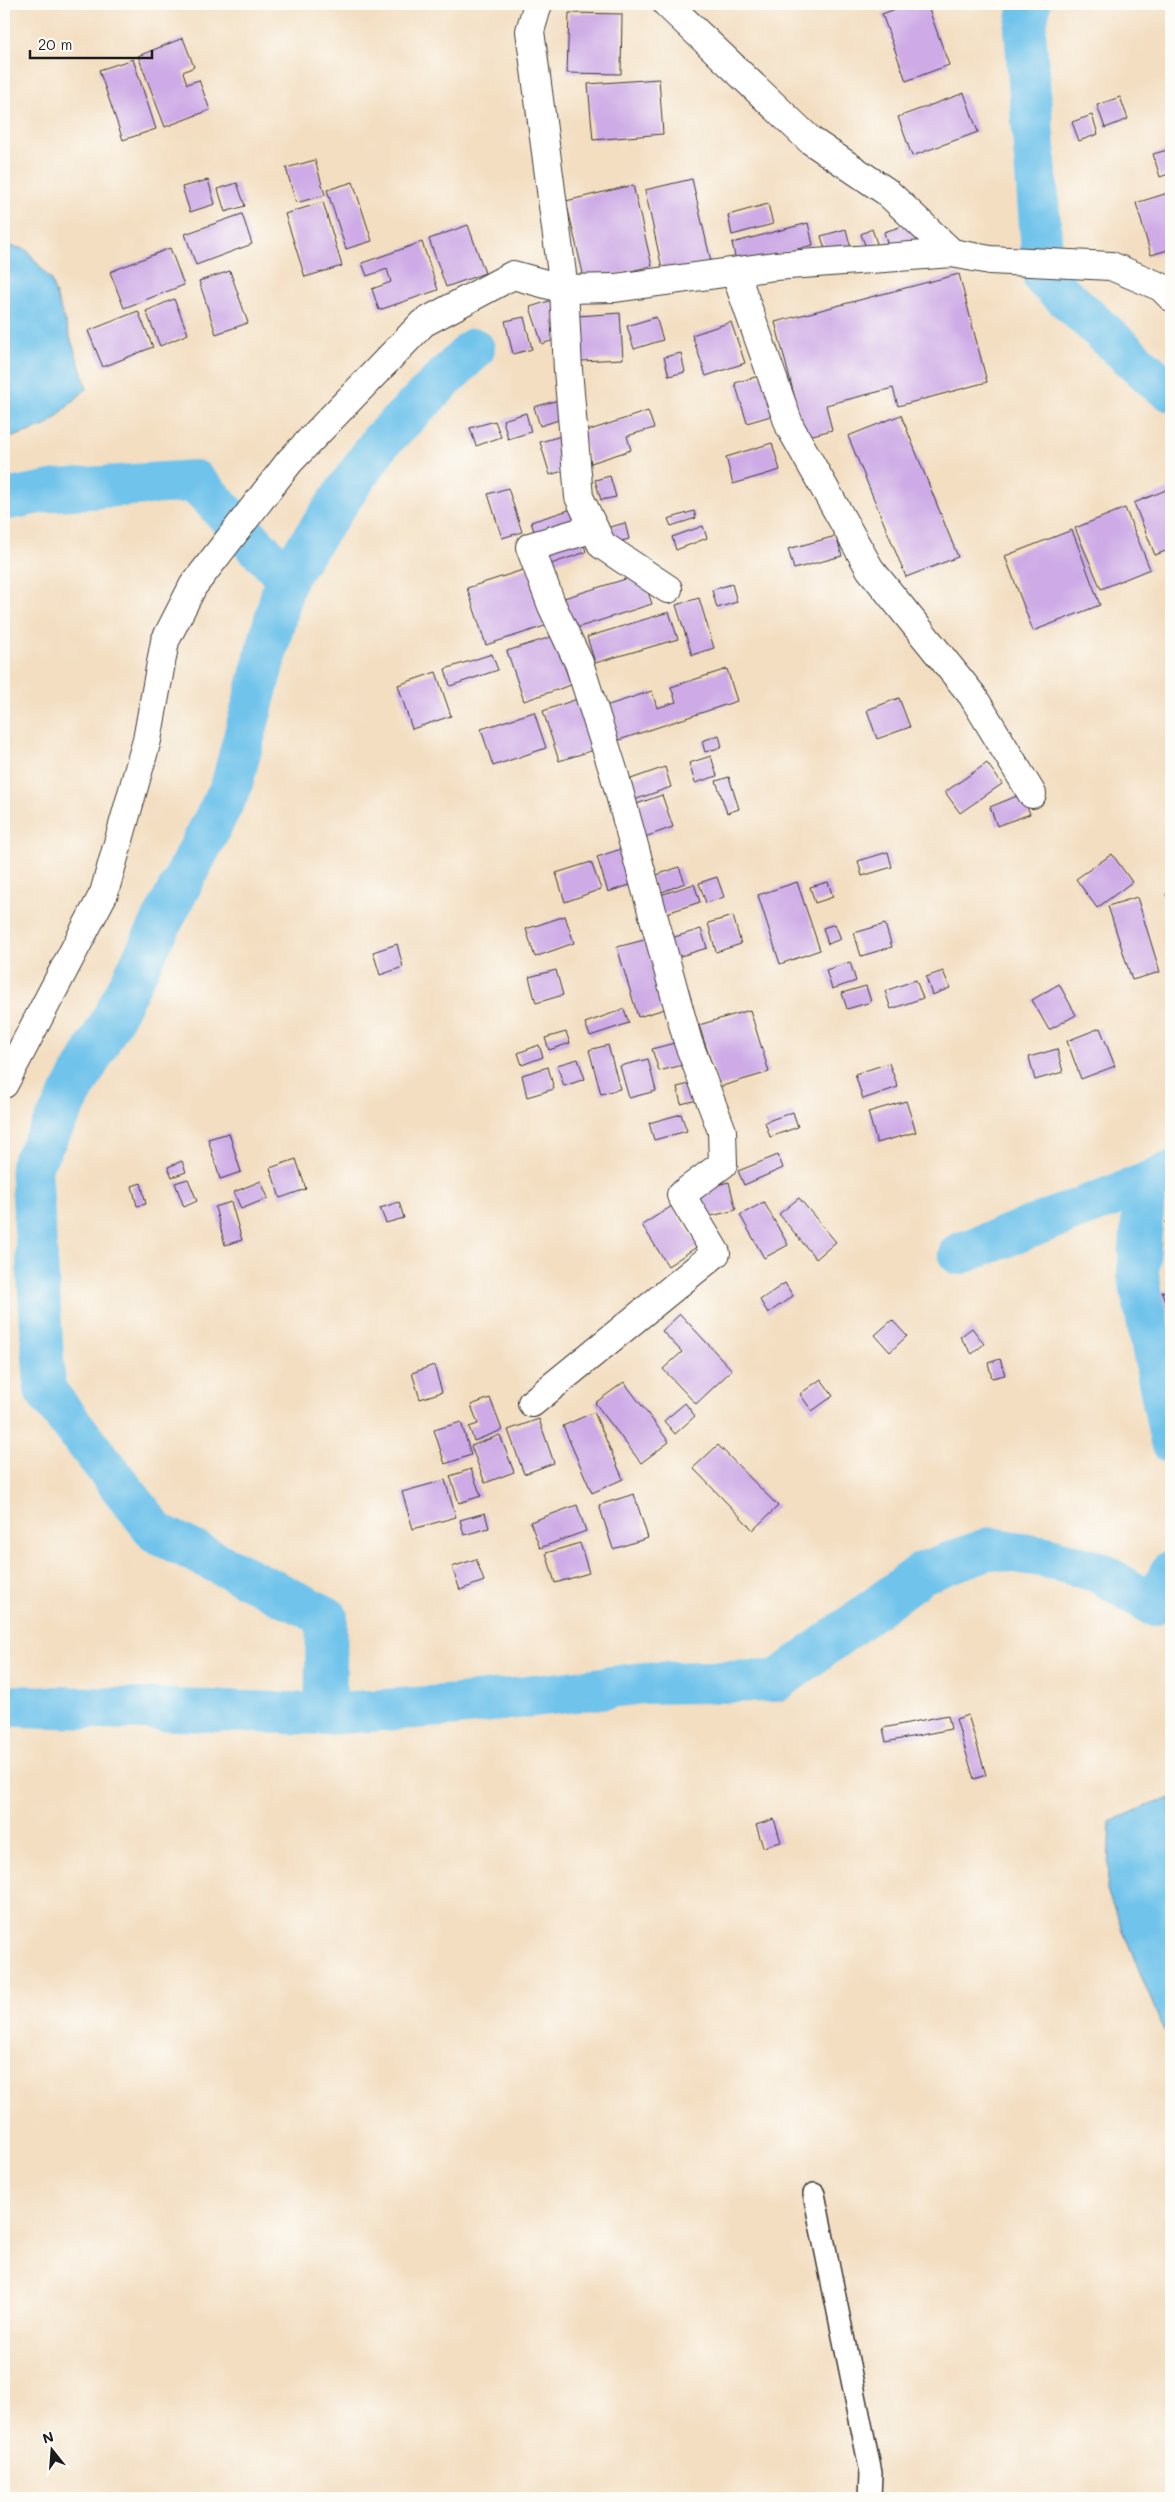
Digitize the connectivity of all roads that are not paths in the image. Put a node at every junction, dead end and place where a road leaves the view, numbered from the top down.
1 (538, 4) edge
2 (667, 4) edge
3 (952, 253) junction
4 (735, 272) junction
5 (564, 289) junction
6 (1171, 297) edge
7 (594, 528) junction
8 (668, 589) dead end
9 (1032, 794) dead end
10 (4, 1084) edge
11 (532, 1403) dead end
12 (814, 2194) dead end
13 (870, 2498) edge

1 - 5 street
2 - 3 street
3 - 4 street
3 - 6 street
4 - 5 street
4 - 9 street
5 - 7 street
5 - 10 street
7 - 8 street
7 - 11 street
12 - 13 lane

